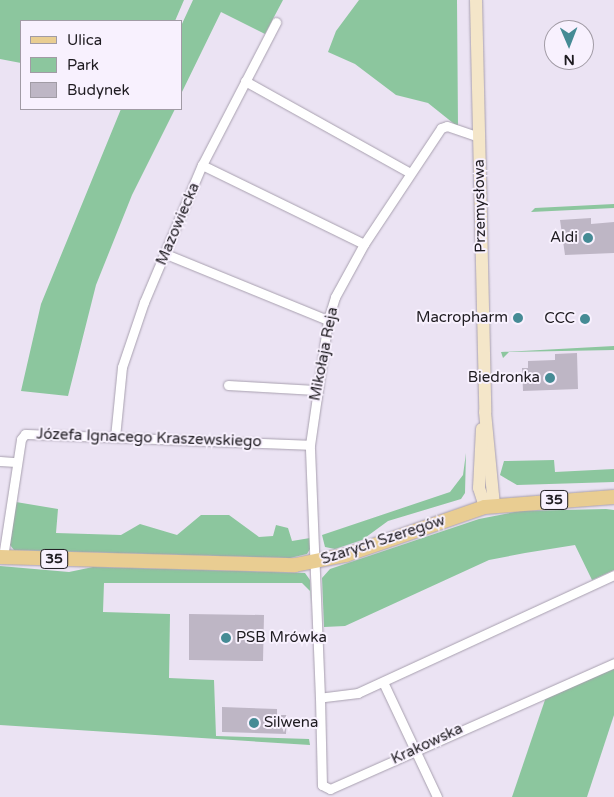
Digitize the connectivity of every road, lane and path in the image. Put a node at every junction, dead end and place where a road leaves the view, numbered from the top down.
1 (476, 0) edge
2 (276, 22) dead end
3 (245, 81) junction
4 (479, 137) junction
5 (202, 165) junction
6 (410, 173) junction
7 (364, 244) junction
8 (166, 254) junction
9 (328, 320) junction
10 (228, 385) dead end
11 (315, 390) junction
12 (115, 437) junction
13 (310, 445) junction
14 (0, 461) edge
15 (16, 462) junction
16 (614, 497) edge
17 (490, 506) junction
18 (1, 557) edge
19 (315, 562) junction
20 (614, 575) edge
21 (614, 663) edge
22 (383, 682) junction
23 (320, 698) junction
24 (414, 749) junction
25 (437, 797) edge

1 - 4 main road, Przemysłowa
2 - 3 street, Mazowiecka
3 - 5 street, Mazowiecka
3 - 6 street
4 - 6 street, Mikołaja Reja
4 - 17 main road, Przemysłowa
5 - 7 street
5 - 8 street, Mazowiecka
6 - 7 street, Mikołaja Reja
7 - 9 street, Mikołaja Reja
8 - 9 street
8 - 12 street, Mazowiecka
9 - 11 street, Mikołaja Reja
10 - 11 street
11 - 13 street, Mikołaja Reja
12 - 13 street, Józefa Ignacego Kraszewskiego
12 - 15 street, Józefa Ignacego Kraszewskiego
13 - 19 street, Mikołaja Reja
14 - 15 street
15 - 18 street, Józefa Ignacego Kraszewskiego
16 - 17 main road, Szarych Szeregów / 35
17 - 19 main road, Szarych Szeregów / 35
18 - 19 main road, Szarych Szeregów / 35
19 - 23 street, Krakowska
20 - 22 street
21 - 24 street, Krakowska
22 - 23 street
22 - 24 street
23 - 24 street, Krakowska
24 - 25 street

